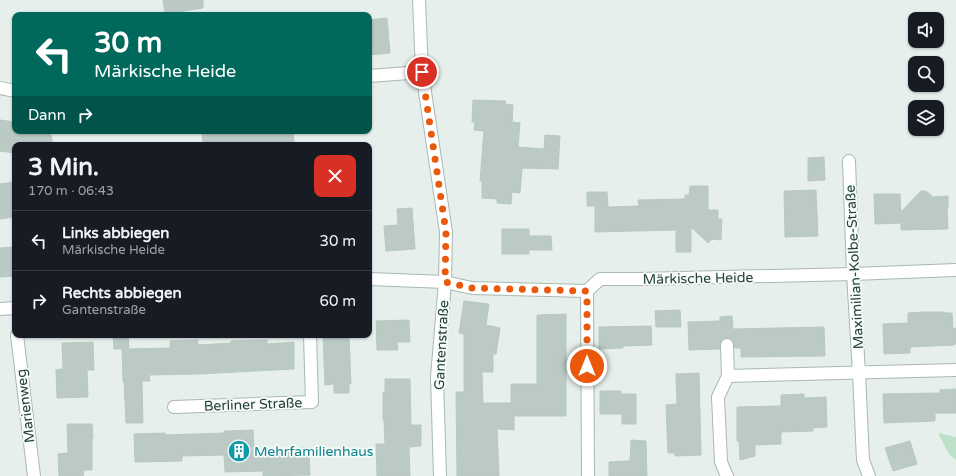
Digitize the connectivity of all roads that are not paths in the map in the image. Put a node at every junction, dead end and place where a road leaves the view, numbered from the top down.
1 (419, 0) edge
2 (422, 72) junction
3 (372, 76) edge
4 (0, 88) edge
5 (12, 90) edge
6 (849, 161) dead end
7 (956, 270) edge
8 (853, 274) junction
9 (372, 279) edge
10 (445, 282) junction
11 (587, 291) junction
12 (0, 309) edge
13 (12, 311) edge
14 (17, 338) edge
15 (310, 338) edge
16 (727, 345) dead end
17 (956, 370) edge
18 (859, 373) junction
19 (728, 376) junction
20 (174, 407) dead end
21 (34, 476) edge
22 (440, 476) edge
23 (588, 476) edge
24 (727, 476) edge
25 (869, 476) edge

1 - 2 street, Gantenstraße
2 - 3 street
2 - 10 street, Gantenstraße
4 - 5 street
6 - 8 street, Maximilian-Kolbe-Straße
7 - 8 street, Märkische Heide
8 - 11 street, Märkische Heide
8 - 18 street, Maximilian-Kolbe-Straße
9 - 10 street
10 - 11 street
10 - 22 street, Gantenstraße
11 - 23 street
12 - 13 street
14 - 21 street, Marienweg
15 - 20 street, Berliner Straße
16 - 19 street
17 - 18 street
18 - 19 street
18 - 25 street, Maximilian-Kolbe-Straße
19 - 24 street

